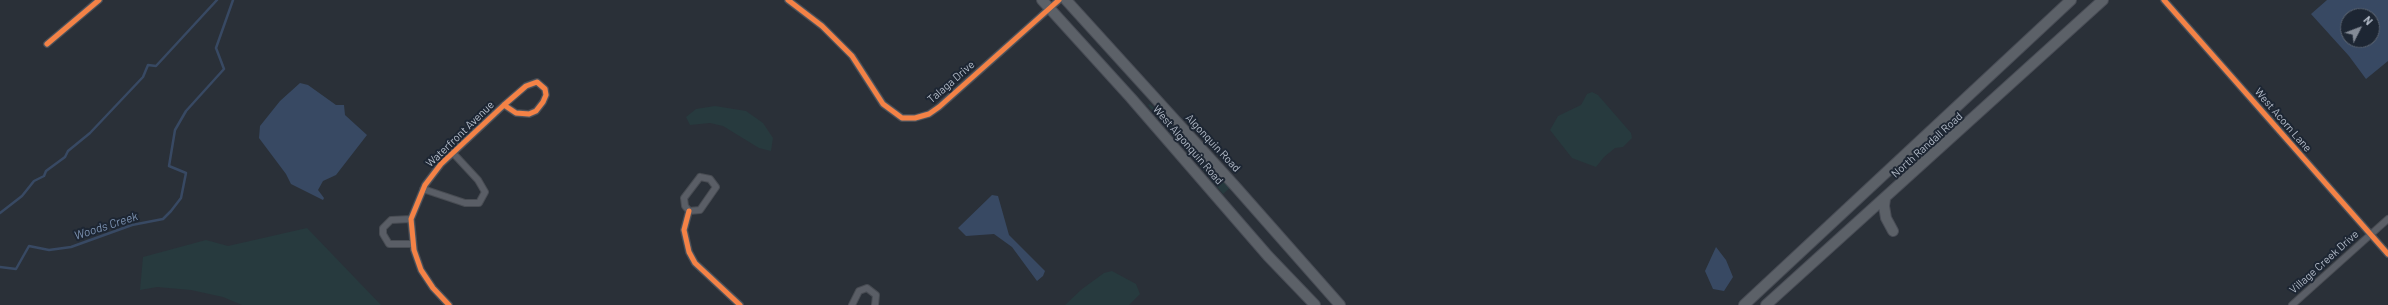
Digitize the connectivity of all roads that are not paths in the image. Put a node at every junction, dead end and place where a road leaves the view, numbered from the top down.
1 (99, 0) edge
2 (788, 0) edge
3 (1042, 0) edge
4 (1059, 0) edge
5 (1066, 0) edge
6 (2071, 0) edge
7 (2103, 0) edge
8 (2164, 0) edge
9 (1050, 8) junction
10 (48, 44) dead end
11 (504, 105) junction
12 (453, 153) junction
13 (423, 189) junction
14 (1885, 199) junction
15 (689, 211) junction
16 (411, 219) junction
17 (2388, 219) edge
18 (1893, 231) dead end
19 (2370, 234) junction
20 (414, 244) junction
21 (2388, 254) edge
22 (449, 305) edge
23 (740, 305) edge
24 (852, 305) edge
25 (875, 305) edge
26 (1315, 305) edge
27 (1340, 305) edge
28 (1744, 305) edge
29 (1766, 305) edge
30 (2292, 305) edge

1 - 10 street
2 - 9 street, Talaga Drive
3 - 9 main road, West Algonquin Road
4 - 9 street, Talaga Drive
5 - 27 main road, Algonquin Road
6 - 28 main road, North Randall Road
7 - 14 main road, North Randall Road
8 - 19 street, West Acorn Lane
9 - 26 main road, West Algonquin Road
11 - 11 street, Waterfront Avenue
11 - 12 street, Waterfront Avenue
12 - 13 street, Waterfront Avenue
12 - 13 street, Waterfront Avenue
13 - 16 street, Waterfront Avenue
14 - 18 main road
14 - 29 main road, North Randall Road
15 - 15 street
15 - 23 street
16 - 20 street, Waterfront Avenue
16 - 20 street
17 - 19 street, Village Creek Drive
19 - 21 street, West Acorn Lane
19 - 30 street, Village Creek Drive
20 - 22 street, Waterfront Avenue
24 - 25 street

